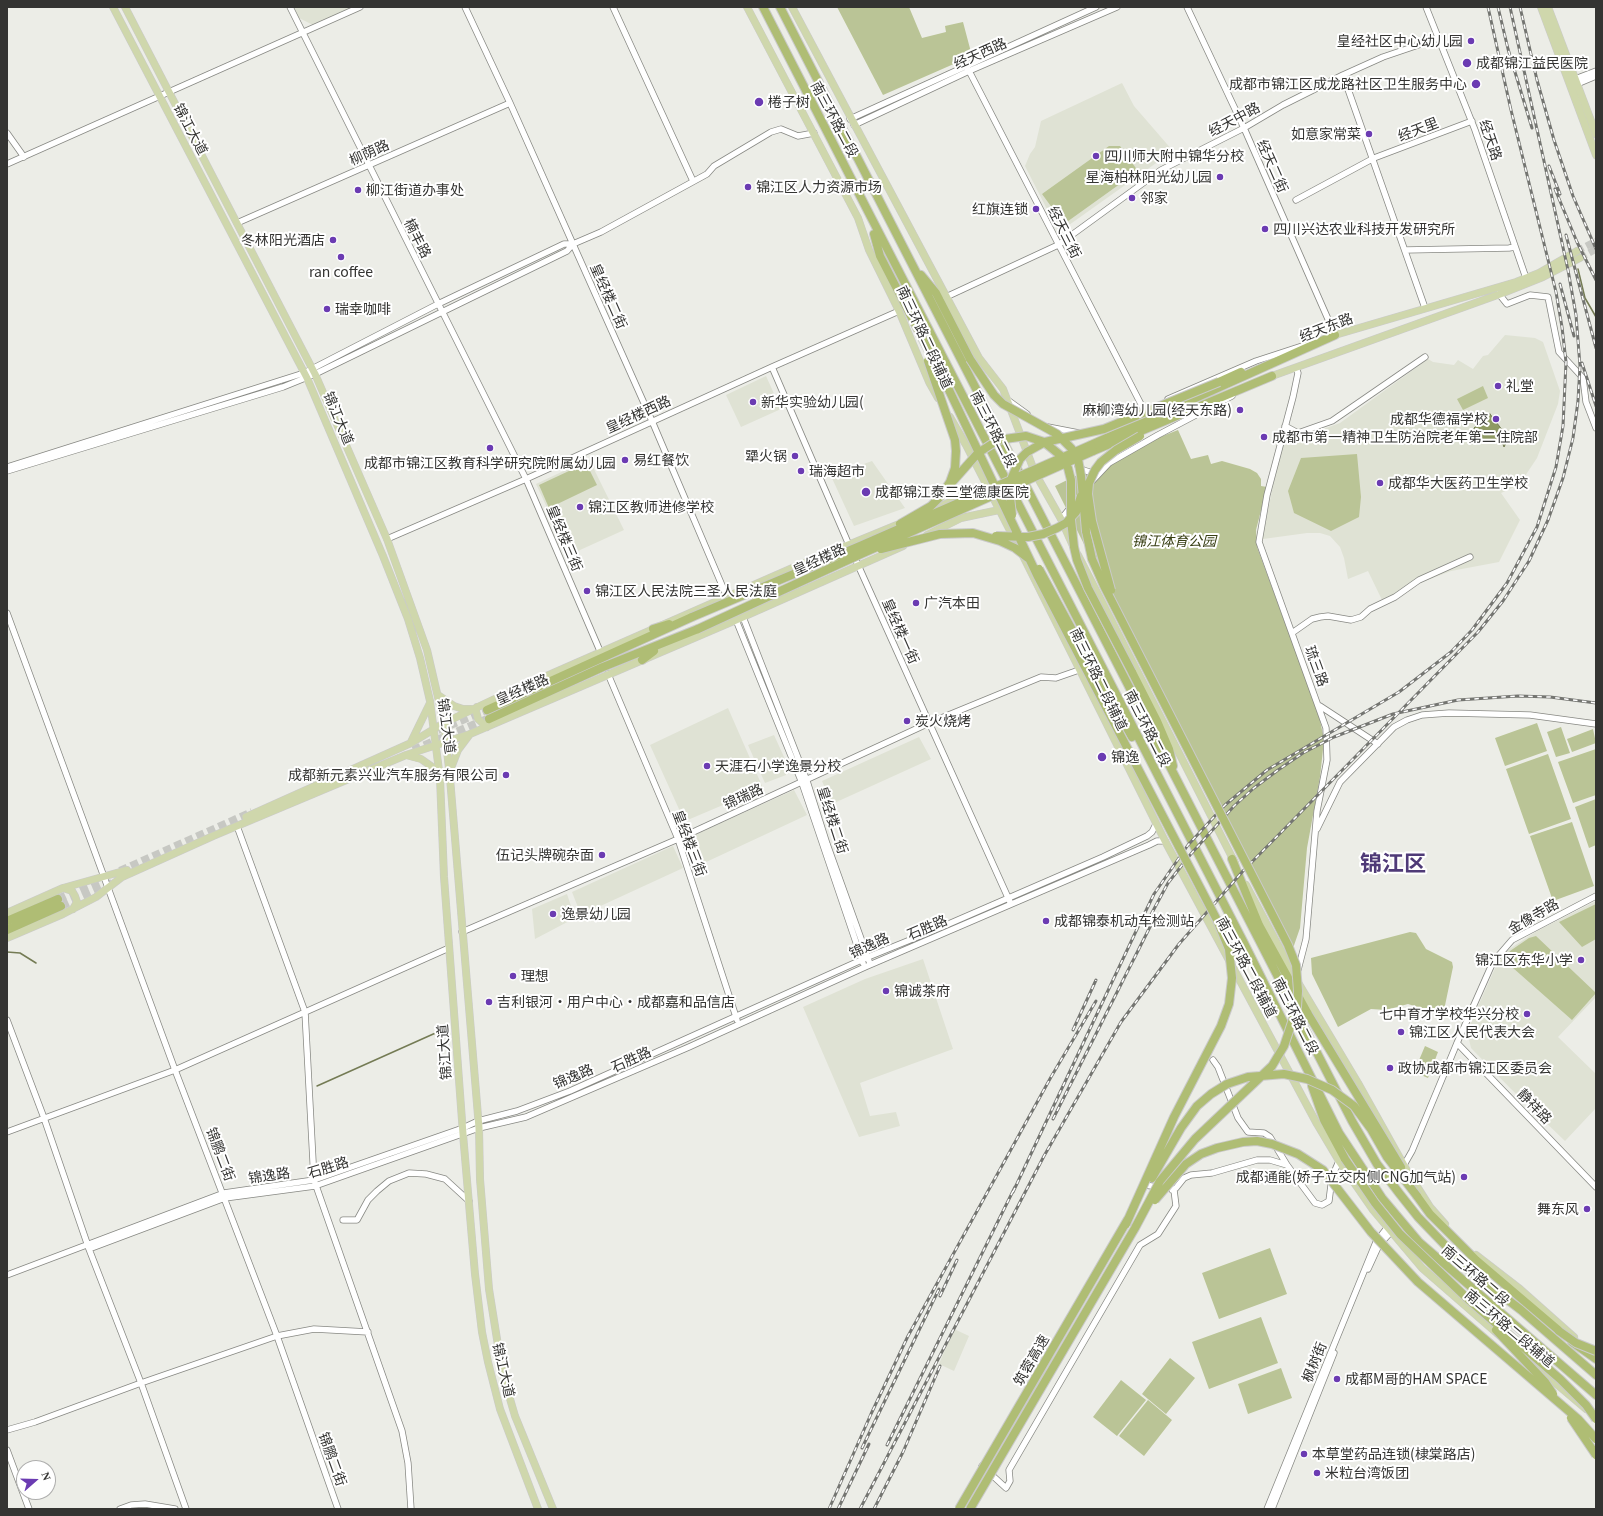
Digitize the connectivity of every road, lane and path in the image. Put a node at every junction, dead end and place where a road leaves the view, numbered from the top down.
1 (113, 7) edge
2 (125, 7) edge
3 (290, 7) edge
4 (360, 7) edge
5 (465, 7) edge
6 (613, 7) edge
7 (747, 7) edge
8 (763, 7) edge
9 (780, 7) edge
10 (792, 7) edge
11 (1096, 7) edge
12 (1117, 7) edge
13 (1187, 7) edge
14 (1426, 7) edge
15 (1541, 7) edge
16 (1548, 7) edge
17 (1087, 9) edge
18 (303, 33) junction
19 (1439, 38) junction
20 (968, 68) junction
21 (1596, 71) edge
22 (1343, 75) junction
23 (1596, 76) edge
24 (1576, 81) junction
25 (169, 92) junction
26 (159, 96) junction
27 (510, 103) junction
28 (1472, 121) junction
29 (852, 122) junction
30 (1244, 128) junction
31 (7, 133) edge
32 (814, 133) junction
33 (1596, 134) edge
34 (1596, 155) edge
35 (24, 156) junction
36 (1374, 158) junction
37 (7, 164) edge
38 (368, 165) junction
39 (850, 175) junction
40 (693, 181) junction
41 (1296, 200) dead end
42 (237, 223) junction
43 (874, 234) junction
44 (573, 244) junction
45 (1058, 245) junction
46 (1515, 247) junction
47 (1405, 250) junction
48 (1578, 255) tunnel mouth
49 (912, 264) junction
50 (1527, 281) junction
51 (906, 285) junction
52 (1499, 294) junction
53 (946, 297) junction
54 (438, 304) junction
55 (1425, 308) junction
56 (441, 311) junction
57 (899, 311) junction
58 (1335, 335) junction
59 (1296, 352) junction
60 (1425, 357) dead end
61 (932, 362) junction
62 (772, 366) junction
63 (1296, 368) junction
64 (313, 371) junction
65 (306, 375) junction
66 (1272, 376) junction
67 (1009, 401) junction
68 (1197, 406) junction
69 (1144, 410) junction
70 (652, 421) junction
71 (1285, 426) junction
72 (1596, 428) edge
73 (1078, 433) junction
74 (1092, 448) junction
75 (7, 467) edge
76 (7, 471) edge
77 (1098, 474) junction
78 (526, 479) junction
79 (986, 484) junction
80 (946, 489) junction
81 (1082, 489) junction
82 (999, 510) junction
83 (1061, 519) junction
84 (1016, 530) junction
85 (973, 533) junction
86 (387, 539) junction
87 (849, 545) junction
88 (860, 550) junction
89 (1470, 557) dead end
90 (796, 566) junction
91 (859, 566) junction
92 (805, 588) junction
93 (728, 596) junction
94 (7, 613) edge
95 (692, 617) junction
96 (743, 617) junction
97 (736, 620) junction
98 (653, 629) junction
99 (1127, 630) junction
100 (1292, 633) junction
101 (663, 644) junction
102 (600, 651) junction
103 (642, 660) junction
104 (1079, 670) junction
105 (608, 674) junction
106 (438, 695) junction
107 (430, 701) junction
108 (1319, 705) junction
109 (474, 708) junction
110 (487, 710) tunnel mouth
111 (444, 723) junction
112 (488, 723) junction
113 (929, 723) junction
114 (1596, 724) edge
115 (434, 729) junction
116 (470, 734) junction
117 (446, 741) junction
118 (411, 743) junction
119 (437, 744) junction
120 (1378, 744) junction
121 (406, 755) junction
122 (440, 778) junction
123 (450, 778) junction
124 (1176, 779) junction
125 (804, 782) junction
126 (1163, 786) junction
127 (1156, 824) junction
128 (237, 826) junction
129 (1315, 833) junction
130 (678, 839) junction
131 (1165, 841) junction
132 (1232, 859) junction
133 (104, 877) junction
134 (108, 887) junction
135 (63, 888) junction
136 (1596, 896) edge
137 (1010, 901) junction
138 (72, 909) junction
139 (7, 914) edge
140 (7, 921) edge
141 (7, 930) edge
142 (462, 932) junction
143 (7, 938) edge
144 (449, 948) junction
145 (868, 957) junction
146 (862, 961) junction
147 (867, 966) junction
148 (1296, 979) junction
149 (305, 1012) junction
150 (736, 1017) junction
151 (7, 1020) edge
152 (739, 1024) junction
153 (1457, 1042) junction
154 (1213, 1060) dead end
155 (1348, 1067) junction
156 (175, 1070) junction
157 (1308, 1070) junction
158 (44, 1118) junction
159 (478, 1124) junction
160 (463, 1131) junction
161 (7, 1132) edge
162 (1380, 1134) junction
163 (1342, 1160) junction
164 (1287, 1165) junction
165 (1404, 1165) junction
166 (1384, 1174) junction
167 (314, 1183) junction
168 (1144, 1185) dead end
169 (1596, 1187) edge
170 (1174, 1190) junction
171 (224, 1196) junction
172 (1417, 1196) junction
173 (469, 1201) junction
174 (1430, 1207) junction
175 (343, 1220) dead end
176 (1126, 1224) junction
177 (1135, 1228) junction
178 (1389, 1230) junction
179 (88, 1247) junction
180 (7, 1275) edge
181 (1470, 1301) junction
182 (1559, 1331) junction
183 (368, 1332) junction
184 (276, 1336) junction
185 (1596, 1351) edge
186 (1596, 1355) edge
187 (1596, 1358) edge
188 (1596, 1375) edge
189 (141, 1383) junction
190 (1596, 1395) edge
191 (1596, 1417) edge
192 (7, 1430) edge
193 (1596, 1439) edge
194 (7, 1450) edge
195 (1596, 1455) edge
196 (982, 1465) dead end
197 (29, 1509) edge
198 (120, 1509) edge
199 (175, 1509) edge
200 (186, 1509) edge
201 (338, 1509) edge
202 (410, 1509) edge
203 (538, 1509) edge
204 (553, 1509) edge
205 (959, 1509) edge
206 (970, 1509) edge
207 (1267, 1509) edge
208 (1272, 1509) edge

1 - 26 main road, 锦江大道
2 - 25 main road, 锦江大道
3 - 18 street, 楠丰路
4 - 18 street
5 - 27 street, 皇经楼二街
6 - 40 street
7 - 32 main road, 南三环路二段辅道
8 - 39 highway, 南三环路二段
9 - 49 highway, 南三环路二段
10 - 29 main road
11 - 17 street, 经天西路
12 - 20 street, 经天西路
13 - 30 street, 经天二街
14 - 19 street, 经天路
15 - 34 main road
16 - 24 main road
17 - 20 street, 经天西路
18 - 25 street
18 - 38 street, 楠丰路
19 - 22 street, 经天中路
19 - 28 street, 经天路
20 - 29 street, 经天西路
20 - 45 street, 经天三街
21 - 24 street
22 - 30 street, 经天中路
22 - 36 street
23 - 24 street
24 - 33 main road
25 - 26 street
25 - 42 main road, 锦江大道
26 - 35 street
26 - 65 main road, 锦江大道
27 - 38 street, 柳荫路
27 - 44 street, 皇经楼二街
28 - 36 street, 经天里
28 - 46 street, 经天路
29 - 53 main road
30 - 45 street, 经天中路
30 - 58 street, 经天二街
31 - 35 street
32 - 40 street
32 - 57 main road, 南三环路二段辅道
35 - 37 street
36 - 41 street, 经天里
36 - 47 street
38 - 42 street, 柳荫路
38 - 54 street, 楠丰路
39 - 43 highway
39 - 51 highway, 南三环路二段
40 - 44 street
42 - 64 main road, 锦江大道
43 - 51 highway
43 - 61 highway
44 - 54 street
44 - 56 street
44 - 70 street, 皇经楼二街
45 - 53 street, 经天中路
45 - 69 street, 经天三街
46 - 47 street
46 - 50 street, 经天路
47 - 55 street
48 - 50 main road, 经天东路
49 - 81 highway, bridge
49 - 124 highway, 南三环路二段
50 - 52 main road, 经天东路
50 - 55 main road, 经天东路
51 - 126 highway, 南三环路二段
52 - 63 main road, 经天东路
52 - 72 street
53 - 67 main road
54 - 56 street, 楠丰路
54 - 64 street
55 - 58 main road, 经天东路
56 - 64 street
56 - 78 street, 楠丰路
57 - 62 street, 皇经楼西路
57 - 79 main road, 南三环路二段辅道
58 - 59 highway, 经天东路
58 - 69 street
59 - 74 highway, 经天东路
59 - 84 highway, bridge
60 - 71 street
61 - 80 highway, bridge
61 - 84 highway, bridge
62 - 70 street, 皇经楼西路
62 - 87 street, 皇经楼一街
63 - 66 main road, 经天东路
63 - 71 street, 琉三路
64 - 65 street
64 - 86 main road, 锦江大道
65 - 75 street
65 - 76 street
65 - 107 main road, 锦江大道
66 - 68 highway, 经天东路
66 - 77 street
67 - 73 street
67 - 83 main road
68 - 74 highway, 经天东路
68 - 99 highway, bridge
69 - 73 street
70 - 78 street, 皇经楼西路
70 - 93 street, 皇经楼二街
71 - 100 street, 琉三路
73 - 77 street
74 - 88 highway, 皇经楼路, bridge
77 - 83 street
78 - 86 street, 皇经楼西路
78 - 102 street, 皇经楼三街
79 - 82 main road, 南三环路二段辅道
79 - 87 main road
80 - 88 highway, bridge
80 - 124 highway, bridge
81 - 85 highway, bridge
81 - 99 highway, bridge
82 - 91 main road
82 - 104 main road, 南三环路二段辅道
83 - 132 main road
84 - 176 highway, bridge
85 - 88 highway, bridge
85 - 126 highway, bridge
86 - 106 main road, 锦江大道
87 - 90 main road
87 - 91 street, 皇经楼一街
88 - 95 highway, 皇经楼路, bridge
88 - 101 highway, 皇经楼路, bridge
89 - 100 street
90 - 92 main road
90 - 93 main road
91 - 92 main road
91 - 113 street, 皇经楼一街
92 - 96 main road
93 - 98 main road
94 - 133 street, 锦鹏二街
95 - 98 highway
95 - 110 highway, 皇经楼路
96 - 97 main road
96 - 125 street, 皇经楼二街
97 - 103 main road
97 - 125 street, 皇经楼二街
98 - 102 main road
99 - 177 highway, bridge
100 - 108 street, 琉三路
101 - 103 highway
101 - 112 highway, 皇经楼路
102 - 109 main road
103 - 105 main road
104 - 113 street, 锦瑞路
104 - 127 main road, 南三环路二段辅道
105 - 112 main road
105 - 130 street, 皇经楼三街
106 - 109 main road
106 - 111 main road, 锦江大道
107 - 115 main road, 锦江大道
107 - 118 main road
108 - 120 street
108 - 129 street, 琉三路
109 - 111 main road
109 - 112 main road
111 - 115 main road
111 - 117 main road, 锦江大道
112 - 116 main road
113 - 125 street, 锦瑞路
113 - 137 street, 皇经楼一街
114 - 120 street
115 - 118 main road
115 - 119 main road, 锦江大道
116 - 117 main road
116 - 123 main road
117 - 119 main road
117 - 123 main road, 锦江大道
118 - 133 main road
119 - 121 main road
119 - 122 main road, 锦江大道
120 - 129 street
121 - 122 main road
121 - 128 main road
122 - 144 main road, 锦江大道
123 - 142 main road, 锦江大道
124 - 166 highway, 南三环路二段
125 - 130 street, 锦瑞路
125 - 145 street, 皇经楼二街
125 - 146 street, 皇经楼二街
126 - 157 highway, 南三环路二段
127 - 131 main road, 南三环路二段辅道
127 - 137 street, 锦逸路
128 - 134 main road
128 - 149 street
129 - 148 street, 琉三路
130 - 142 street, 锦瑞路
130 - 150 street, 皇经楼三街
131 - 137 street, 石胜路
131 - 163 main road, 南三环路二段辅道
132 - 148 main road
132 - 172 highway, bridge
133 - 134 street, 锦鹏二街
133 - 135 main road
134 - 138 main road
134 - 156 street, 锦鹏二街
135 - 138 main road
135 - 139 main road
136 - 153 street, 金像寺路
137 - 145 street, 锦逸路
137 - 147 street, 石胜路
138 - 143 main road
140 - 141 highway
142 - 159 main road, 锦江大道
144 - 149 street
144 - 160 main road, 锦江大道
145 - 146 street, 锦逸路
145 - 147 street, 皇经楼二街
146 - 147 street, 皇经楼二街
146 - 150 street, 锦逸路
147 - 152 street, 石胜路
148 - 155 main road
149 - 156 street
149 - 167 street
150 - 152 street, 皇经楼三街
150 - 159 street, 锦逸路
151 - 158 street
152 - 159 street, 石胜路
153 - 165 street, 金像寺路
153 - 169 street, 静祥路
154 - 164 street
155 - 162 street
155 - 165 main road
156 - 158 street
156 - 171 street, 锦鹏二街
157 - 163 highway
157 - 190 highway, 南三环路二段
158 - 161 street
158 - 179 street
159 - 160 street, 石胜路
159 - 204 main road, 锦江大道
160 - 167 street
160 - 173 main road, 锦江大道
162 - 166 highway
162 - 174 street
163 - 164 street
163 - 178 main road, 南三环路二段辅道
163 - 181 highway, bridge
164 - 170 street
165 - 174 main road
166 - 188 highway, 南三环路二段
167 - 171 street, 石胜路
167 - 183 street
168 - 170 street
170 - 196 street
171 - 179 street, 石胜路
171 - 184 street, 锦鹏二街
172 - 176 highway, bridge
172 - 182 highway
173 - 175 street
173 - 203 main road, 锦江大道
174 - 186 main road
176 - 205 highway, 筑蓉高速, bridge
177 - 193 highway, bridge
177 - 206 highway, 筑蓉高速, bridge
178 - 191 main road, 南三环路二段辅道
178 - 207 street, 枫树街
178 - 208 street, 枫树街
179 - 180 street, 石胜路
179 - 189 street
181 - 191 highway, bridge
181 - 195 highway, bridge
182 - 185 highway, bridge
182 - 187 highway, bridge
183 - 184 street
183 - 202 street
184 - 189 street
184 - 201 street, 锦鹏二街
189 - 192 street
189 - 200 street
194 - 197 street
198 - 199 street

